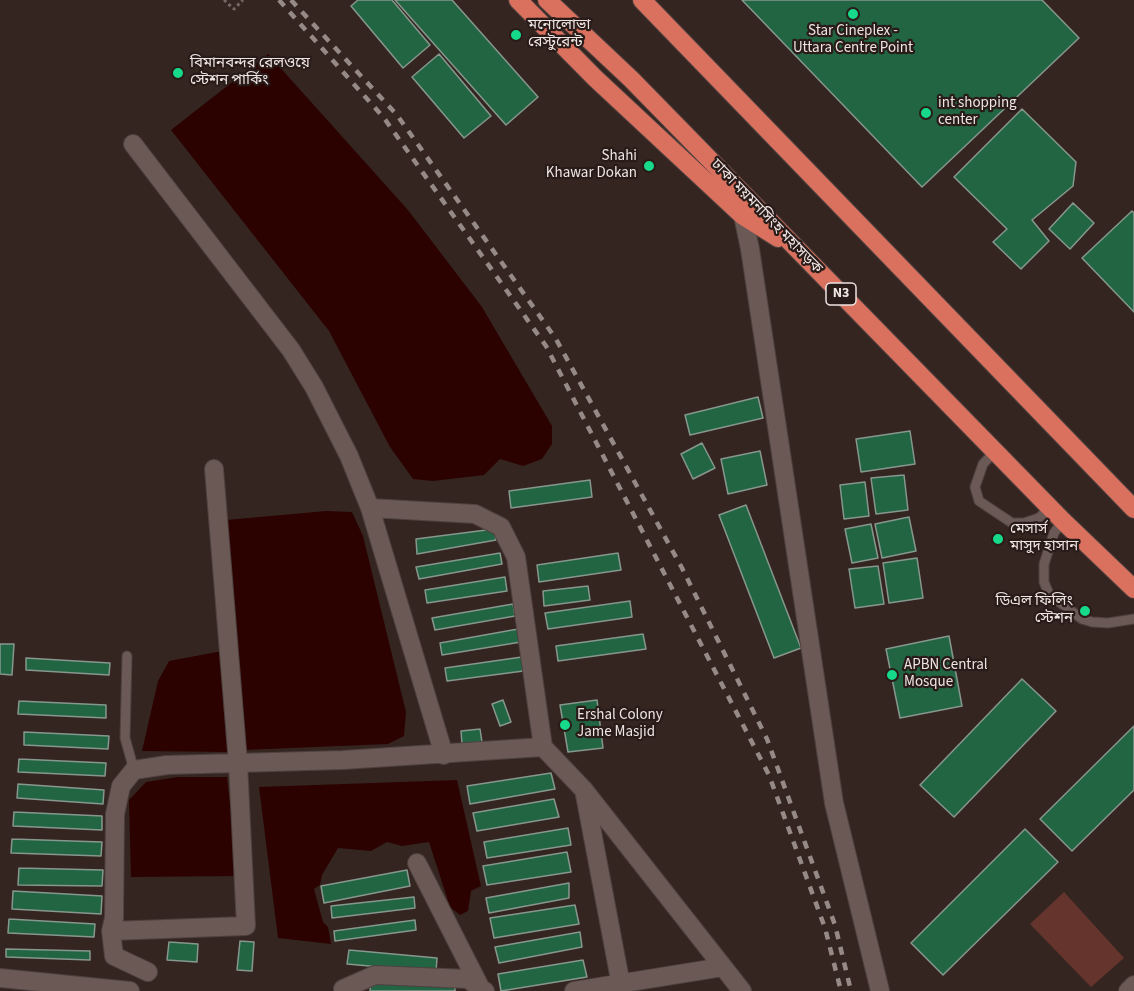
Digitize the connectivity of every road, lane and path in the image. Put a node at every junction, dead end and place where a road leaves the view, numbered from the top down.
1 (224, 0) edge
2 (243, 0) edge
3 (518, 0) edge
4 (548, 0) edge
5 (642, 0) edge
6 (133, 144) dead end
7 (743, 216) junction
8 (800, 251) junction
9 (995, 452) junction
10 (214, 469) dead end
11 (1050, 507) junction
12 (370, 508) junction
13 (1134, 509) edge
14 (1063, 521) junction
15 (1134, 589) edge
16 (1134, 618) edge
17 (127, 656) dead end
18 (543, 747) junction
19 (444, 755) junction
20 (238, 763) junction
21 (134, 770) junction
22 (584, 790) junction
23 (417, 863) dead end
24 (111, 931) junction
25 (723, 967) junction
26 (148, 972) dead end
27 (0, 978) edge
28 (621, 985) junction
29 (1134, 985) edge
30 (343, 989) dead end
31 (483, 990) edge
32 (130, 991) edge
33 (574, 991) edge
34 (742, 991) edge
35 (880, 991) edge
36 (1128, 991) edge

1 - 2 path
3 - 7 highway
4 - 8 highway, ঢাকা ময়মনসিংহ মহাসড়ক / N3
5 - 13 highway
6 - 12 street
7 - 8 highway
7 - 35 street
8 - 9 highway, ঢাকা ময়মনসিংহ মহাসড়ক / N3
9 - 11 highway, ঢাকা ময়মনসিংহ মহাসড়ক / N3
9 - 11 lane
10 - 20 street
11 - 14 highway, ঢাকা ময়মনসিংহ মহাসড়ক / N3
12 - 18 street
12 - 19 street
14 - 15 highway, ঢাকা ময়মনসিংহ মহাসড়ক / N3
14 - 16 lane
17 - 21 lane
18 - 19 street
18 - 22 street
19 - 20 street
20 - 21 street
20 - 24 street
21 - 24 street
22 - 25 street
22 - 28 street
23 - 31 street
24 - 26 street
25 - 28 street
25 - 34 street
27 - 32 street
28 - 33 street
29 - 36 street
30 - 31 street

